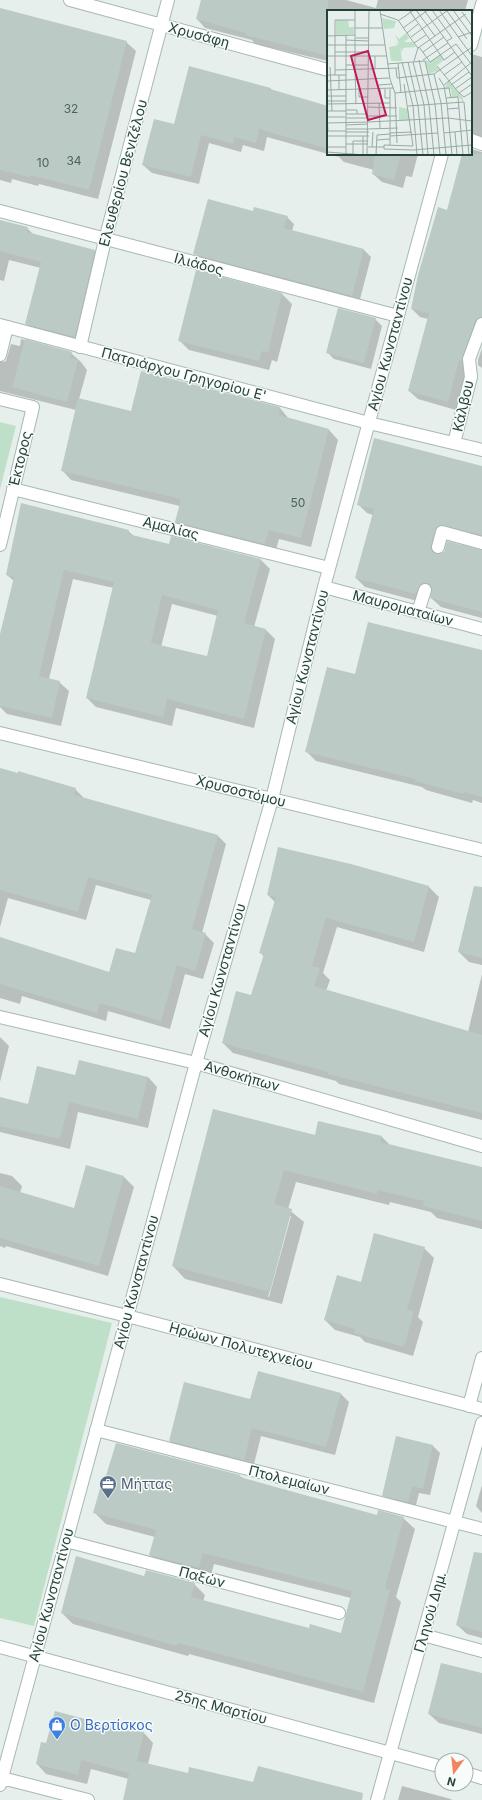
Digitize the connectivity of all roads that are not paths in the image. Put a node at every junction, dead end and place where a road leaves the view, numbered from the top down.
1 (70, 0) edge
2 (168, 0) edge
3 (482, 4) edge
4 (162, 25) junction
5 (475, 44) edge
6 (327, 70) edge
7 (472, 140) edge
8 (482, 144) edge
9 (442, 155) edge
10 (0, 211) edge
11 (105, 240) junction
12 (398, 316) junction
13 (482, 324) edge
14 (4, 326) edge
15 (80, 346) junction
16 (0, 355) edge
17 (476, 378) edge
18 (0, 399) edge
19 (369, 423) junction
20 (454, 443) junction
21 (482, 450) edge
22 (13, 489) junction
23 (482, 543) edge
24 (0, 545) edge
25 (438, 547) dead end
26 (329, 568) junction
27 (324, 587) junction
28 (425, 590) dead end
29 (418, 612) junction
30 (482, 629) edge
31 (0, 733) edge
32 (272, 799) junction
33 (482, 850) edge
34 (0, 1017) edge
35 (196, 1062) junction
36 (482, 1146) edge
37 (0, 1284) edge
38 (127, 1316) junction
39 (482, 1358) edge
40 (469, 1406) junction
41 (482, 1410) edge
42 (482, 1423) edge
43 (96, 1430) junction
44 (455, 1522) junction
45 (482, 1529) edge
46 (66, 1541) junction
47 (339, 1613) dead end
48 (423, 1635) junction
49 (0, 1647) edge
50 (482, 1651) edge
51 (35, 1657) junction
52 (390, 1753) junction
53 (434, 1765) edge
54 (1, 1781) edge
55 (88, 1800) edge
56 (377, 1800) edge

1 - 4 street, Χρυσάφη
2 - 4 street, Ελευθερίου Βενιζέλου
3 - 5 street
4 - 6 street, Χρυσάφη
4 - 11 street, Ελευθερίου Βενιζέλου
7 - 8 street
9 - 12 street, Αγίου Κωνσταντίνου
10 - 11 street, Ιλιάδος
11 - 12 street, Ιλιάδος
11 - 15 street, Ελευθερίου Βενιζέλου
12 - 19 street, Αγίου Κωνσταντίνου
13 - 17 street, Κάλβου
14 - 15 street, Πατριάρχου Γρηγορίου Ε'
14 - 16 street
15 - 19 street, Πατριάρχου Γρηγορίου Ε'
17 - 20 street, Κάλβου
18 - 22 street, Έκτορος
19 - 20 street, Πατριάρχου Γρηγορίου Ε'
19 - 26 street, Αγίου Κωνσταντίνου
20 - 21 street, Πατριάρχου Γρηγορίου Ε'
22 - 24 street, Έκτορος
22 - 26 street, Αμαλίας
23 - 25 street
26 - 27 street, Αγίου Κωνσταντίνου
27 - 29 street, Μαυροματαίων
27 - 32 street, Αγίου Κωνσταντίνου
28 - 29 street
29 - 30 street, Μαυροματαίων
31 - 32 street, Χρυσοστόμου
32 - 33 street, Χρυσοστόμου
32 - 35 street, Αγίου Κωνσταντίνου
34 - 35 street, Ανθοκήπων
35 - 36 street, Ανθοκήπων
35 - 38 street, Αγίου Κωνσταντίνου
37 - 38 street, Ηρώων Πολυτεχνείου
38 - 40 street, Ηρώων Πολυτεχνείου
38 - 43 street, Αγίου Κωνσταντίνου
39 - 40 street
40 - 41 street, Ηρώων Πολυτεχνείου
42 - 44 street, Γληνού Δημ.
43 - 44 street, Πτολεμαίων
43 - 46 street, Αγίου Κωνσταντίνου
44 - 45 street, Πτολεμαίων
44 - 48 street, Γληνού Δημ.
46 - 47 street, Παξών
46 - 51 street, Αγίου Κωνσταντίνου
48 - 50 street
48 - 52 street, Γληνού Δημ.
49 - 51 street, 25ης Μαρτίου
51 - 52 street, 25ης Μαρτίου
51 - 54 street, Αγίου Κωνσταντίνου
52 - 53 street, 25ης Μαρτίου
52 - 56 street, Γληνού Δημ.
54 - 55 street

